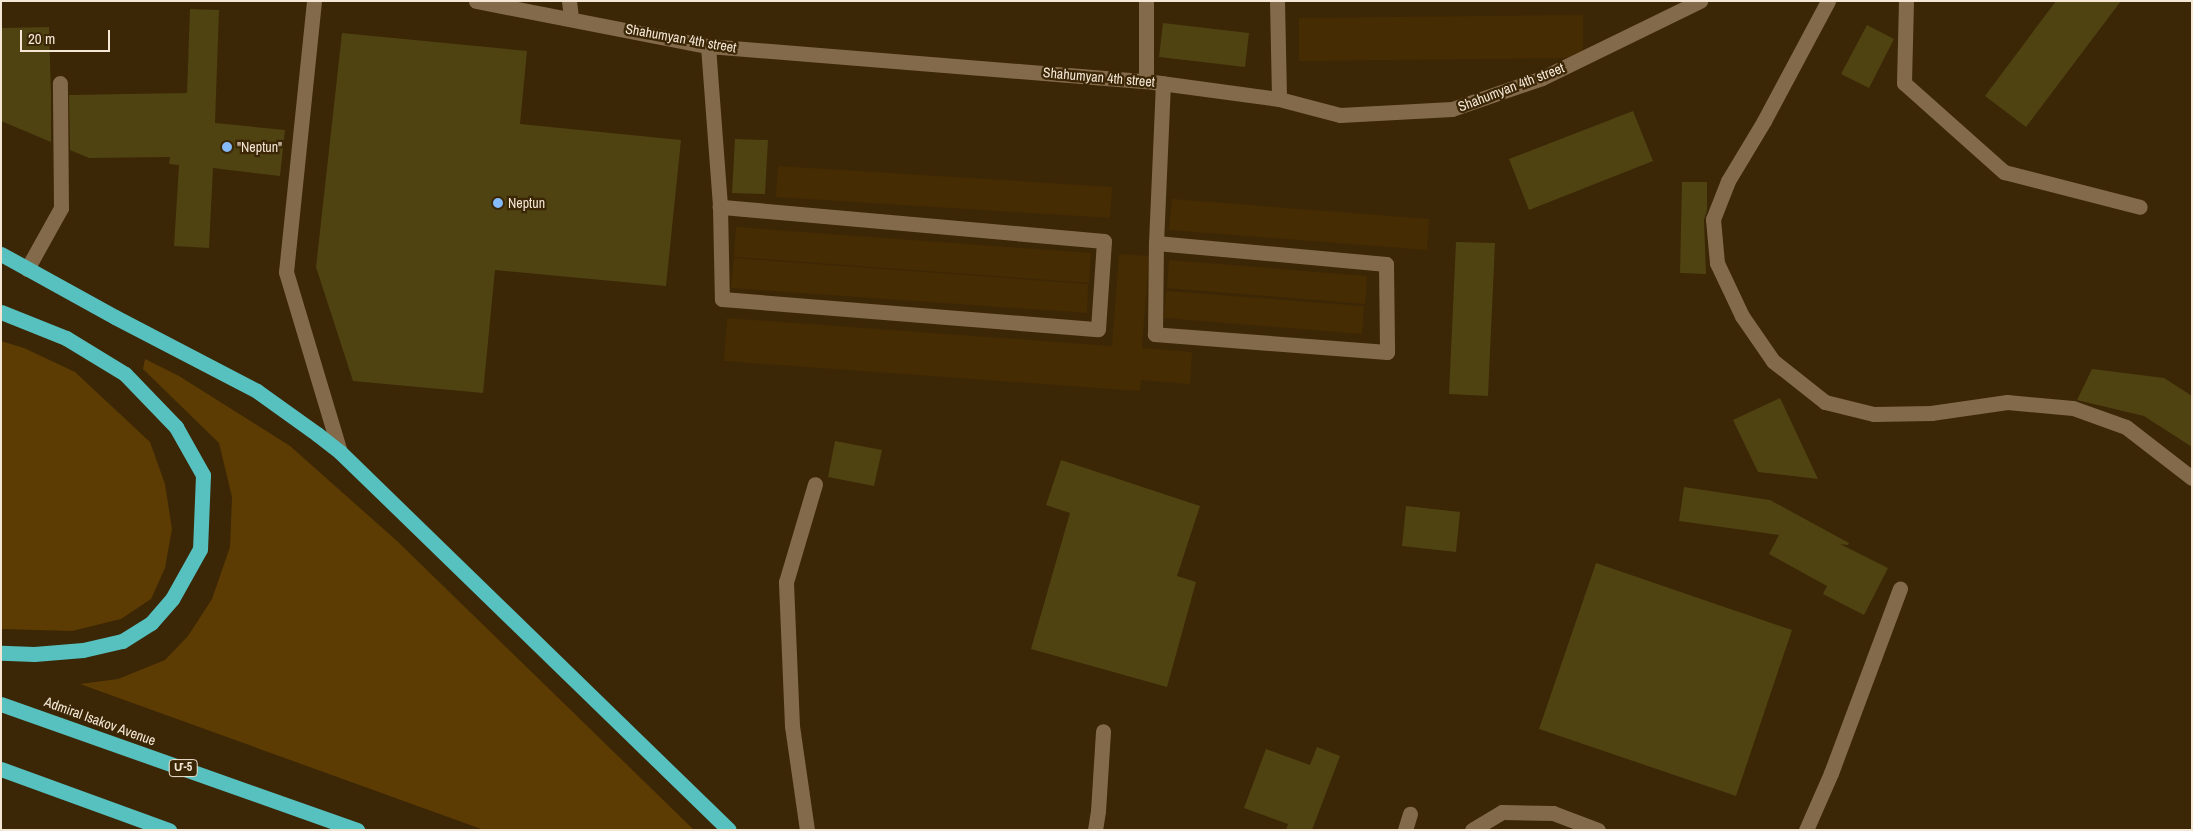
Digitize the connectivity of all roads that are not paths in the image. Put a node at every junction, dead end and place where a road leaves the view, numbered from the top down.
1 (314, 1) edge
2 (476, 1) edge
3 (569, 1) edge
4 (1146, 1) edge
5 (1277, 1) edge
6 (1700, 1) edge
7 (1828, 1) edge
8 (1906, 1) edge
9 (571, 18) junction
10 (708, 46) junction
11 (1146, 81) junction
12 (60, 83) dead end
13 (1163, 83) junction
14 (1279, 99) junction
15 (720, 207) junction
16 (2140, 207) dead end
17 (1156, 243) junction
18 (1, 254) edge
19 (28, 269) junction
20 (1, 312) edge
21 (340, 452) junction
22 (2192, 478) edge
23 (815, 484) dead end
24 (1900, 588) dead end
25 (1, 653) edge
26 (5, 705) edge
27 (1103, 731) dead end
28 (1, 769) edge
29 (1410, 814) dead end
30 (169, 830) edge
31 (357, 830) edge
32 (729, 830) edge
33 (807, 830) edge
34 (1094, 830) edge
35 (1405, 830) edge
36 (1472, 830) edge
37 (1598, 830) edge
38 (1806, 830) edge

1 - 21 street
2 - 9 street, Shahumyan 4th street
3 - 9 street
4 - 11 street
5 - 14 street
6 - 14 street, Shahumyan 4th street
7 - 22 street
8 - 16 street
9 - 10 street, Shahumyan 4th street
10 - 11 street, Shahumyan 4th street
10 - 15 street
11 - 13 street, Shahumyan 4th street
12 - 19 street
13 - 14 street, Shahumyan 4th street
13 - 17 street
15 - 15 street
17 - 17 street
18 - 19 highway
19 - 21 highway
20 - 25 highway
21 - 32 highway
23 - 33 street
24 - 38 street
26 - 31 highway, Admiral Isakov Avenue / Մ-5
27 - 34 street
28 - 30 highway
29 - 35 street
36 - 37 street

